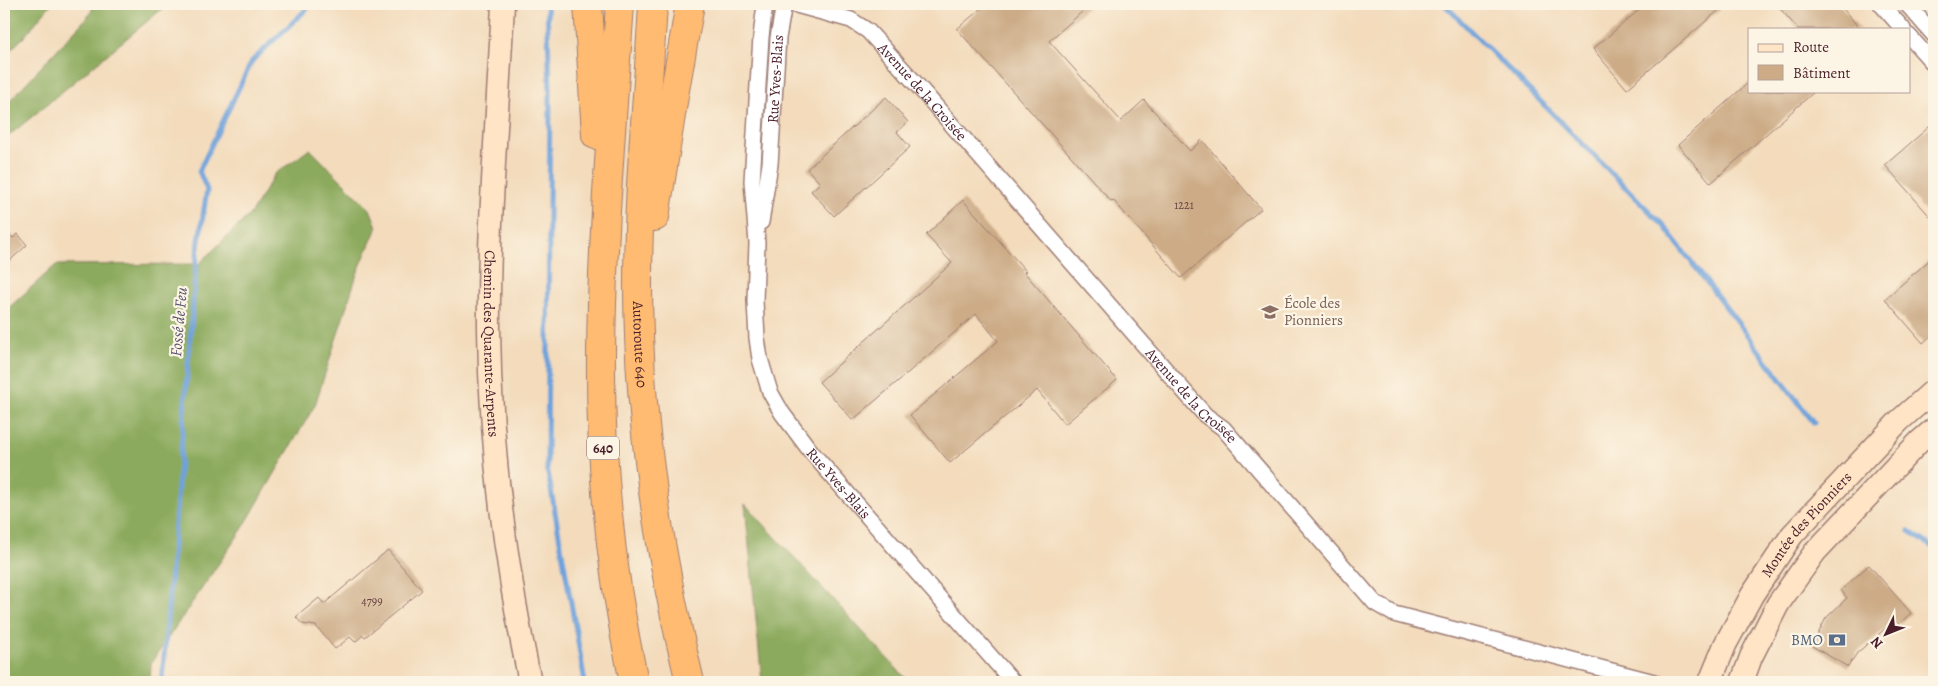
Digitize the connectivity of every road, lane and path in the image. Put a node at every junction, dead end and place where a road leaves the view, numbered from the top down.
1 (503, 4) edge
2 (588, 4) edge
3 (620, 4) edge
4 (653, 4) edge
5 (690, 4) edge
6 (765, 4) edge
7 (784, 4) edge
8 (793, 4) edge
9 (1881, 4) edge
10 (1907, 4) edge
11 (1902, 28) edge
12 (1934, 35) edge
13 (1910, 37) edge
14 (1934, 64) edge
15 (757, 243) junction
16 (604, 264) junction
17 (640, 330) junction
18 (1934, 390) edge
19 (1934, 428) edge
20 (530, 682) edge
21 (634, 682) edge
22 (690, 682) edge
23 (1013, 682) edge
24 (1654, 682) edge
25 (1710, 682) edge
26 (1742, 682) edge

1 - 20 street, Chemin des Quarante-Arpents
2 - 16 highway
3 - 16 highway, 640
4 - 17 highway, Autoroute 640
5 - 17 highway
6 - 15 street, Rue Yves-Blais
7 - 15 street, Rue Yves-Blais
8 - 24 street, Avenue de la Croisée
9 - 11 street
10 - 12 street
13 - 14 street
15 - 23 street, Rue Yves-Blais
16 - 21 highway, 640
17 - 22 highway, Autoroute 640
18 - 25 street, Montée des Pionniers
19 - 26 street, Montée des Pionniers

